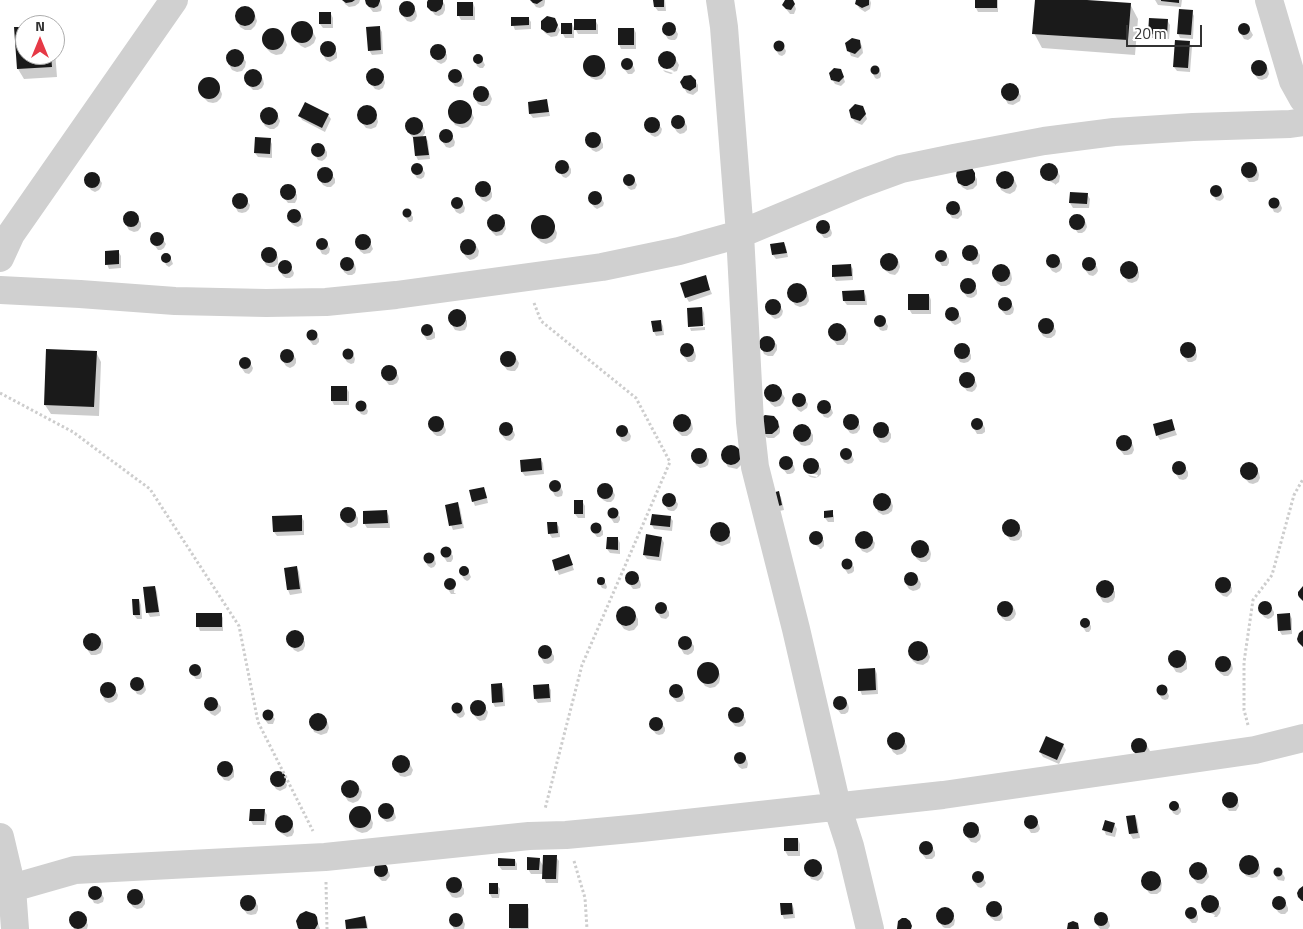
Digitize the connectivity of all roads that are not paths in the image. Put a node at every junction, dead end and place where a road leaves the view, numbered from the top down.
1 (174, 0) edge
2 (720, 0) edge
3 (1268, 0) edge
4 (1303, 99) edge
5 (1303, 122) edge
6 (740, 234) junction
7 (0, 258) edge
8 (0, 290) edge
9 (1303, 738) edge
10 (837, 806) junction
11 (0, 837) edge
12 (6, 890) edge
13 (15, 929) edge
14 (870, 929) edge

1 - 7 street
2 - 6 street
3 - 4 street
5 - 6 street
6 - 8 street
6 - 10 street
9 - 10 street
10 - 12 street
10 - 14 street
11 - 12 street
12 - 13 street

